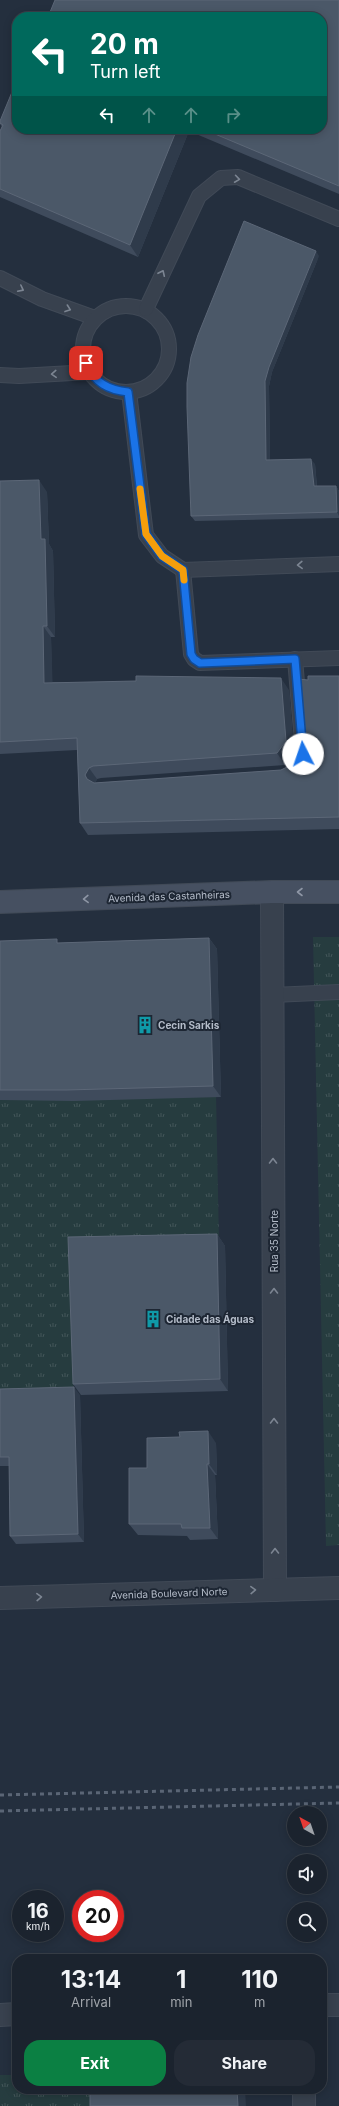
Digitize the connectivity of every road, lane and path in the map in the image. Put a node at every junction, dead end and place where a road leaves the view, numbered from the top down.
1 (339, 219) edge
2 (0, 278) edge
3 (146, 309) junction
4 (95, 318) junction
5 (90, 372) junction
6 (0, 375) edge
7 (128, 392) junction
8 (339, 564) edge
9 (183, 570) junction
10 (339, 658) edge
11 (295, 659) junction
12 (290, 773) edge
13 (272, 892) junction
14 (339, 892) edge
15 (0, 902) edge
16 (339, 992) edge
17 (272, 995) junction
18 (339, 1588) edge
19 (275, 1590) junction
20 (0, 1598) edge
21 (327, 2005) edge
22 (339, 2005) edge
23 (0, 2014) edge
24 (12, 2014) edge
25 (304, 2094) edge
26 (304, 2106) edge

3 -> 1 lane
2 -> 4 lane
3 - 4 lane
3 - 7 lane
4 - 5 lane
5 -> 6 lane
5 - 7 lane
7 - 9 lane
8 -> 9 lane
9 - 11 lane
10 - 11 lane
11 - 12 lane
14 -> 13 main road, Avenida das Castanheiras
13 -> 15 main road, Avenida das Castanheiras
13 - 17 street, Rua 35 Norte
16 - 17 lane
19 -> 17 street, Rua 35 Norte
18 - 19 street, Avenida Boulevard Norte
20 -> 19 street, Avenida Boulevard Norte
21 - 22 street
23 - 24 street
25 - 26 street

